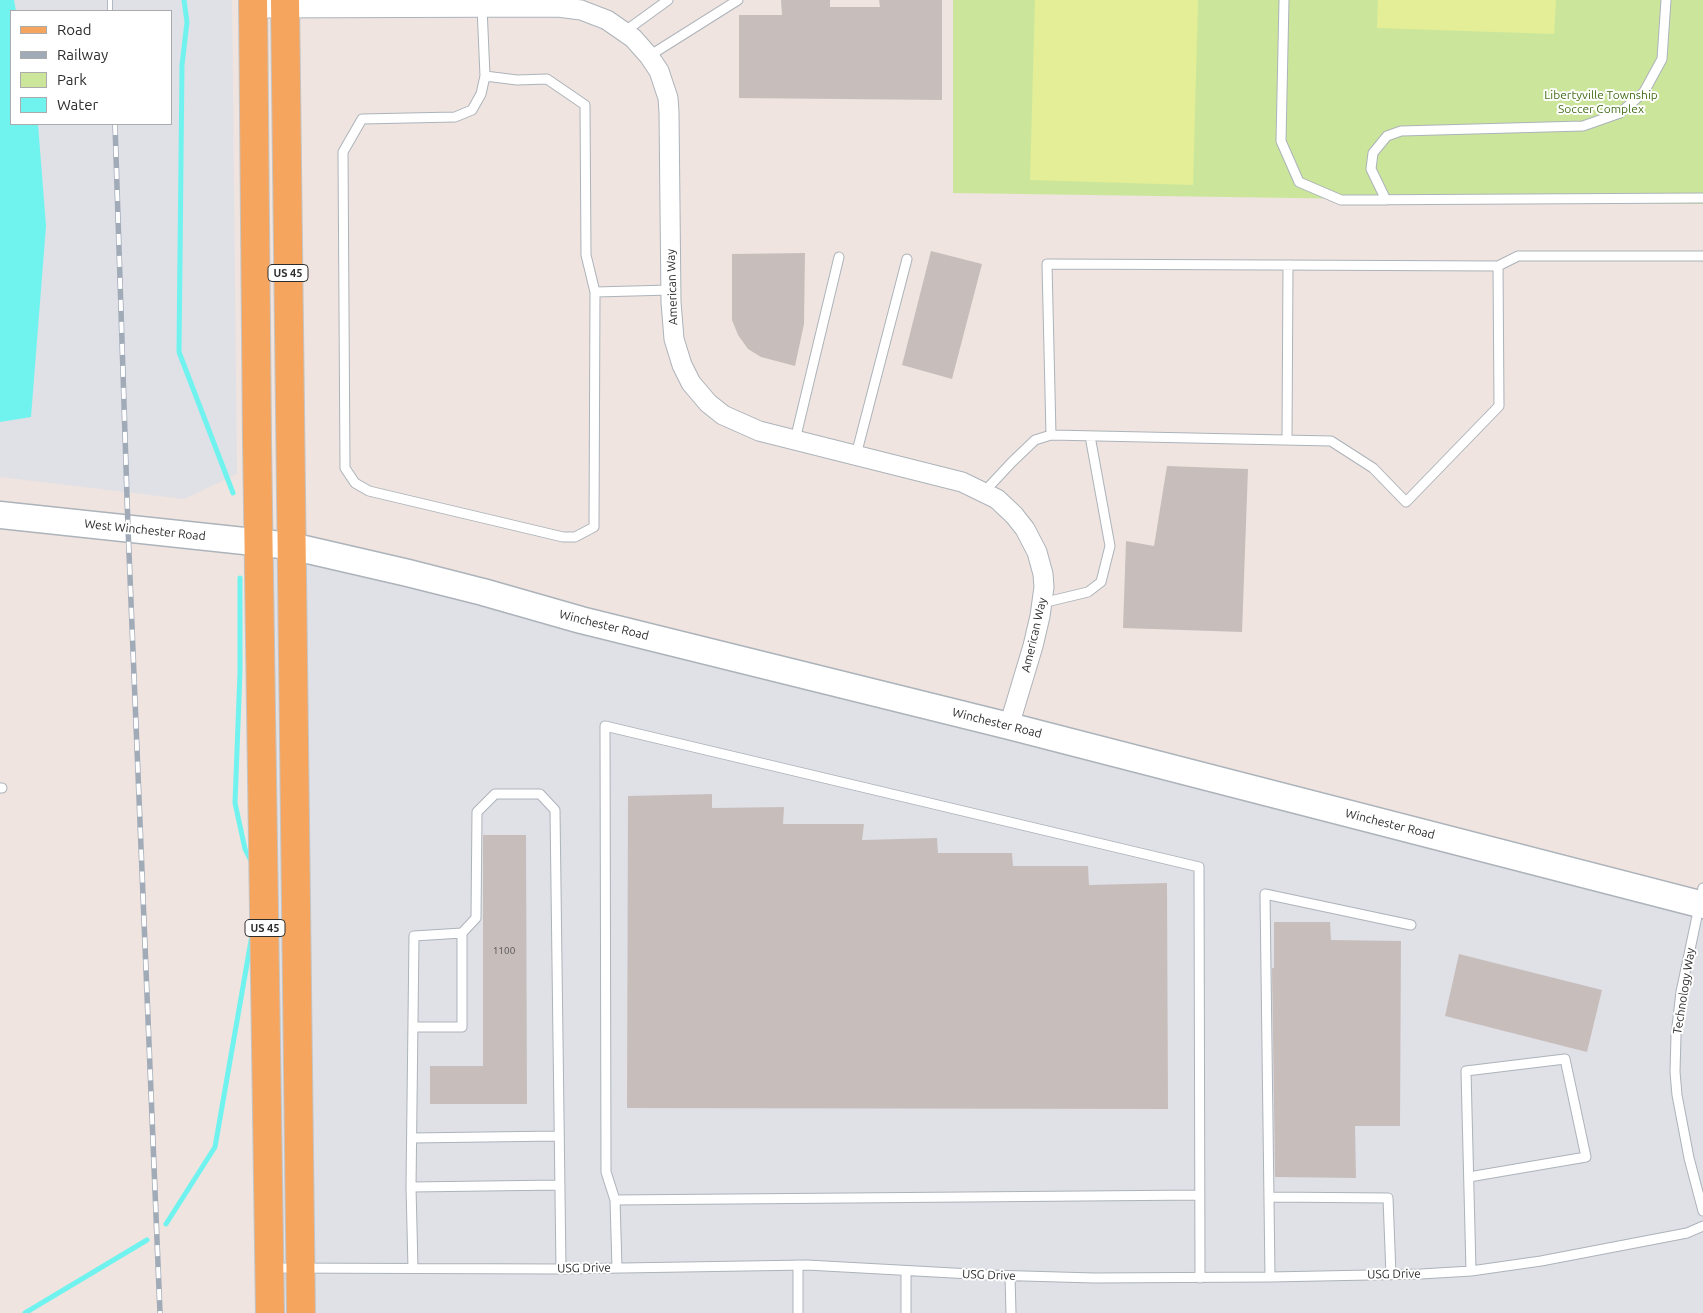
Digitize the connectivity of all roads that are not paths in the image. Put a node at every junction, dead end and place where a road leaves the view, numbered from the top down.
1 (668, 0) edge
2 (738, 0) edge
3 (1284, 0) edge
4 (1666, 0) edge
5 (252, 4) edge
6 (285, 4) edge
7 (482, 7) junction
8 (624, 32) junction
9 (650, 56) junction
10 (485, 76) junction
11 (1703, 198) edge
12 (1386, 200) junction
13 (1703, 256) edge
14 (839, 257) dead end
15 (907, 259) dead end
16 (1288, 265) junction
17 (1498, 266) junction
18 (670, 290) junction
19 (595, 292) junction
20 (1051, 435) junction
21 (1090, 436) junction
22 (795, 440) junction
23 (1287, 440) junction
24 (856, 455) junction
25 (984, 492) junction
26 (0, 515) edge
27 (258, 542) junction
28 (291, 546) junction
29 (1042, 603) junction
30 (1010, 726) junction
31 (1702, 899) edge
32 (1411, 925) dead end
33 (462, 933) junction
34 (413, 1027) junction
35 (560, 1136) junction
36 (412, 1138) junction
37 (1469, 1177) junction
38 (560, 1185) junction
39 (411, 1187) junction
40 (1200, 1195) junction
41 (1269, 1197) junction
42 (615, 1200) junction
43 (1703, 1211) edge
44 (1703, 1226) edge
45 (798, 1265) junction
46 (270, 1268) junction
47 (300, 1268) junction
48 (413, 1268) junction
49 (617, 1268) junction
50 (561, 1269) junction
51 (906, 1271) junction
52 (1471, 1271) junction
53 (1391, 1275) junction
54 (1010, 1276) junction
55 (1270, 1277) junction
56 (1200, 1278) junction
57 (270, 1313) edge
58 (301, 1313) edge
59 (798, 1313) edge
60 (906, 1313) edge
61 (1011, 1313) edge

1 - 8 lane
2 - 9 lane
3 - 12 lane
4 - 12 lane
5 - 6 street, American Way
5 - 27 main road, US 45
6 - 7 street, American Way
6 - 28 main road, US 45
7 - 8 street, American Way
7 - 10 lane
8 - 9 street, American Way
9 - 18 street, American Way
10 - 19 lane
10 - 19 lane
11 - 12 lane
13 - 17 lane
14 - 22 lane
15 - 24 lane
16 - 17 lane
16 - 20 lane
16 - 23 lane
17 - 23 lane
18 - 19 lane
18 - 22 street, American Way
20 - 21 lane
20 - 25 lane
21 - 23 lane
21 - 29 lane
22 - 24 street, American Way
24 - 25 street, American Way
25 - 29 street, American Way
26 - 27 main road, West Winchester Road
27 - 28 main road, West Winchester Road
27 - 46 main road, US 45
28 - 30 main road, Winchester Road
28 - 47 main road, US 45
29 - 30 street, American Way
30 - 31 main road, Winchester Road
31 - 43 lane, Technology Way
32 - 41 lane
33 - 34 lane
33 - 34 lane
33 - 35 lane
34 - 36 lane
35 - 36 lane
35 - 38 lane
36 - 39 lane
37 - 37 lane
37 - 52 lane
38 - 39 lane
38 - 50 lane
39 - 48 lane
40 - 42 lane
40 - 42 lane
40 - 56 lane
41 - 53 lane
41 - 55 lane
42 - 49 lane
44 - 52 lane, USG Drive
45 - 49 lane, USG Drive
45 - 51 lane, USG Drive
45 - 59 lane
46 - 47 lane, USG Drive
46 - 57 main road, US 45
47 - 48 lane, USG Drive
47 - 58 main road, US 45
48 - 50 lane, USG Drive
49 - 50 lane, USG Drive
51 - 54 lane, USG Drive
51 - 60 lane
52 - 53 lane, USG Drive
53 - 55 lane, USG Drive
54 - 56 lane, USG Drive
54 - 61 lane
55 - 56 lane, USG Drive

